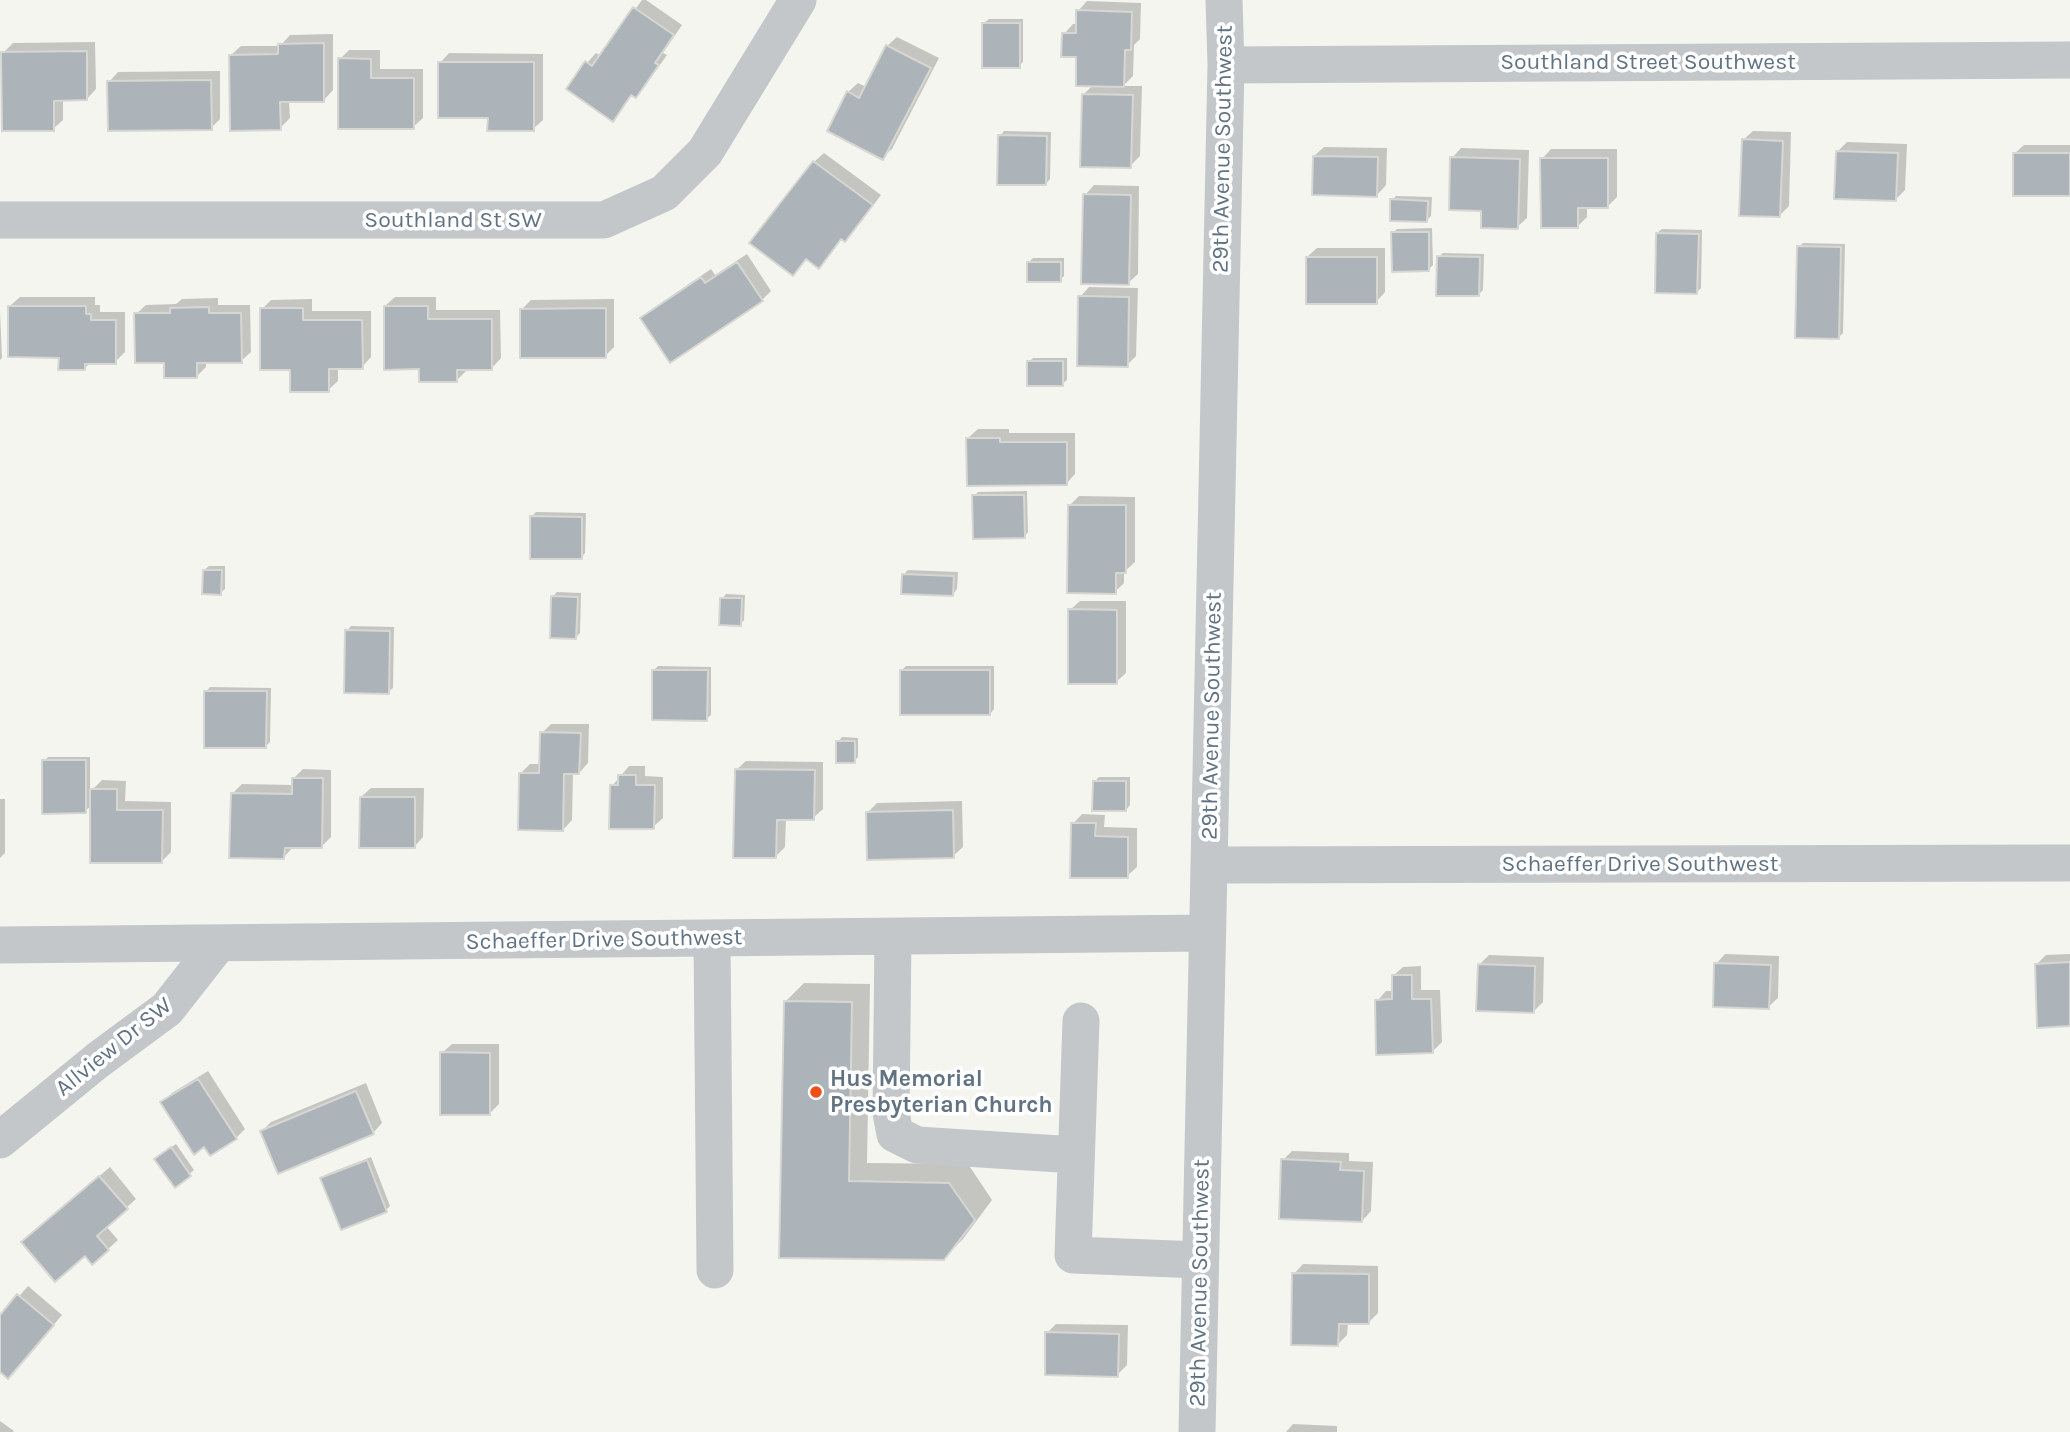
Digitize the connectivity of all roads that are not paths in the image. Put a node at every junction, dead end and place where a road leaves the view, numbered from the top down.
1 (798, 0) edge
2 (1224, 0) edge
3 (2070, 60) edge
4 (1226, 65) junction
5 (0, 220) edge
6 (2070, 863) edge
7 (1209, 865) junction
8 (1207, 933) junction
9 (893, 937) junction
10 (712, 939) junction
11 (218, 944) junction
12 (0, 945) edge
13 (1081, 1021) dead end
14 (0, 1140) edge
15 (1076, 1155) junction
16 (1200, 1260) junction
17 (715, 1270) dead end
18 (1197, 1432) edge

1 - 5 street, Southland St SW
2 - 4 street, 29th Avenue Southwest
3 - 4 street, Southland Street Southwest
4 - 7 street, 29th Avenue Southwest
6 - 7 street, Schaeffer Drive Southwest
7 - 8 street, 29th Avenue Southwest
8 - 9 street, Schaeffer Drive Southwest
8 - 16 street, 29th Avenue Southwest
9 - 10 street, Schaeffer Drive Southwest
9 - 15 street
10 - 11 street, Schaeffer Drive Southwest
10 - 17 street
11 - 12 street, Schaeffer Drive Southwest
11 - 14 street, Allview Dr SW
13 - 15 street
15 - 16 street
16 - 18 street, 29th Avenue Southwest

